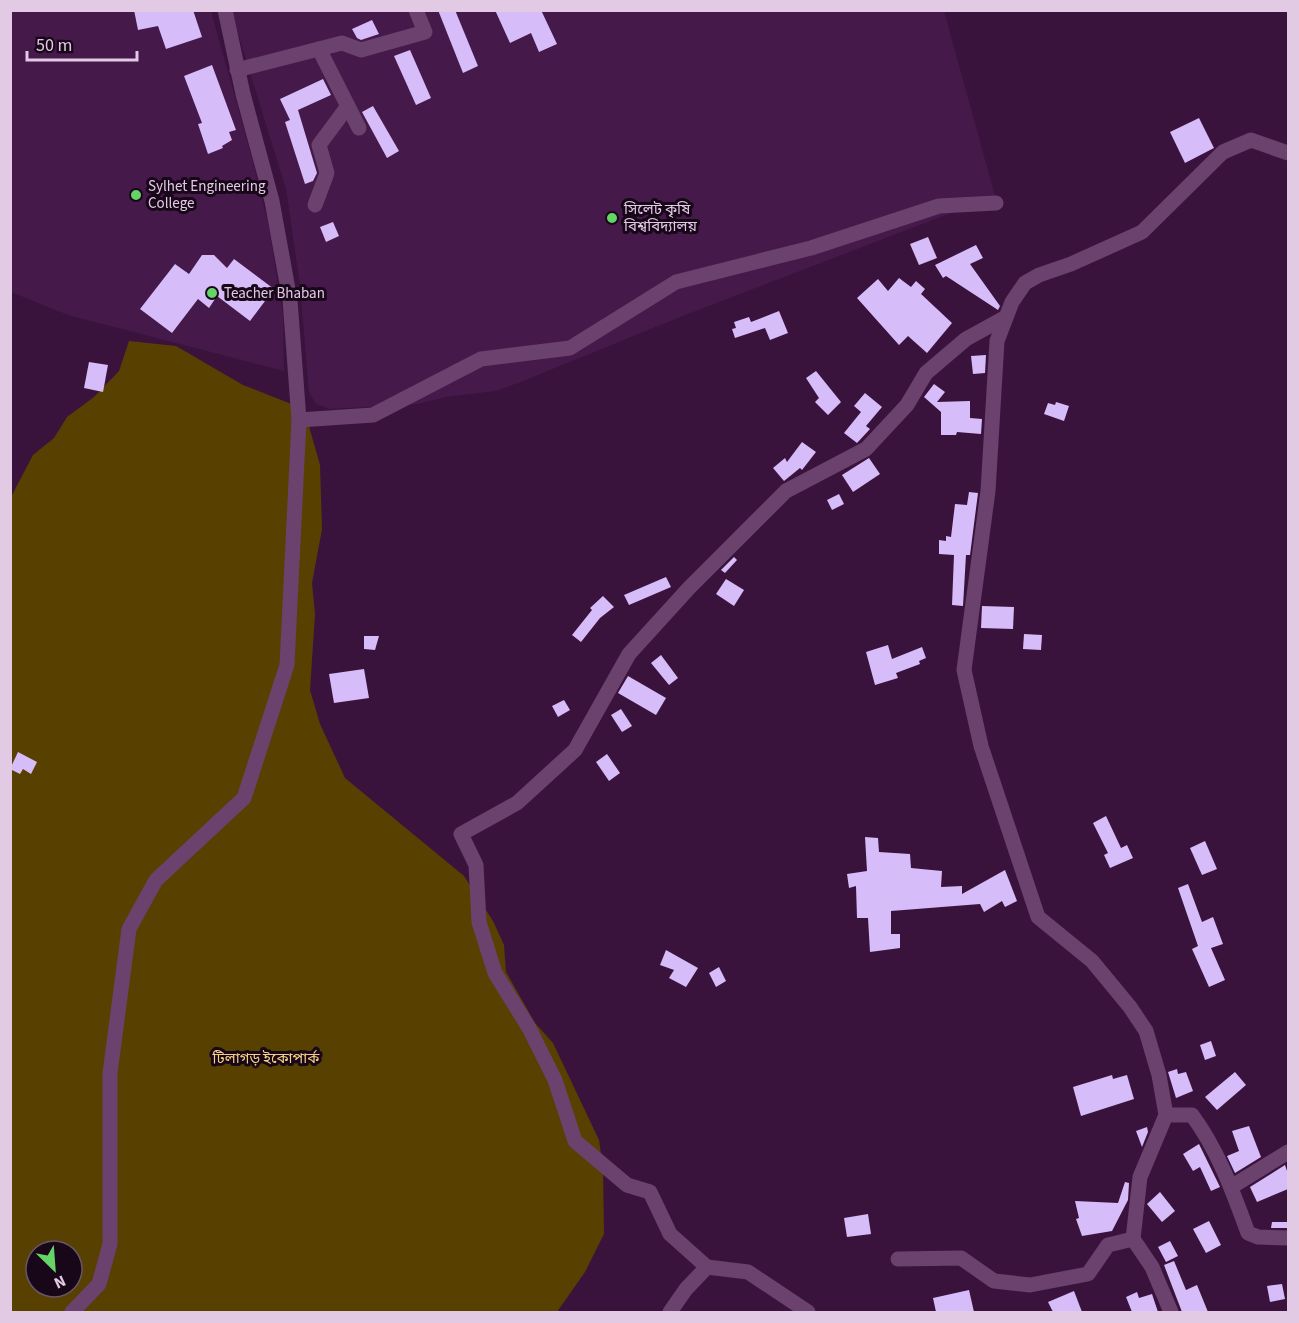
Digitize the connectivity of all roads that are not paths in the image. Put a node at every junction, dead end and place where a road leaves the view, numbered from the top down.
1 (225, 10) edge
2 (416, 10) edge
3 (319, 49) junction
4 (237, 70) junction
5 (348, 106) junction
6 (359, 128) dead end
7 (1288, 153) edge
8 (996, 203) dead end
9 (315, 205) dead end
10 (1006, 318) junction
11 (299, 420) junction
12 (1166, 1116) junction
13 (1288, 1152) edge
14 (1231, 1187) junction
15 (1288, 1238) edge
16 (1133, 1239) junction
17 (898, 1259) dead end
18 (707, 1267) junction
19 (72, 1312) edge
20 (670, 1312) edge
21 (808, 1312) edge
22 (1171, 1312) edge

1 - 4 street
2 - 3 street
3 - 4 street
3 - 5 street
4 - 11 street
5 - 6 street
5 - 9 street
7 - 10 street
8 - 11 street
10 - 12 street
10 - 18 street
11 - 19 street
12 - 14 street
12 - 16 street
13 - 14 street
14 - 15 street
16 - 17 street
16 - 22 street
18 - 20 street
18 - 21 street

